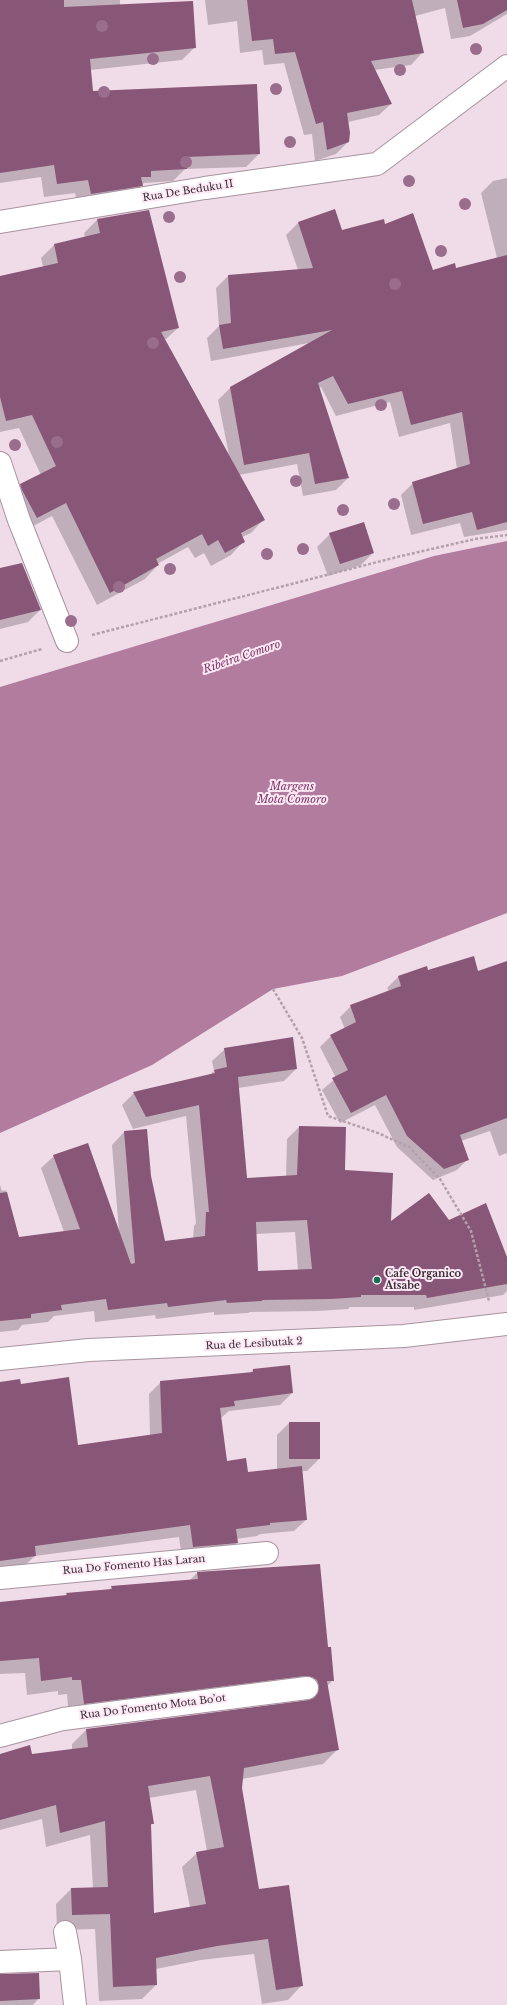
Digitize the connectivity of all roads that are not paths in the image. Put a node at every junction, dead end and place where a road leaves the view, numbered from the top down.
1 (507, 66) edge
2 (0, 222) edge
3 (0, 463) edge
4 (67, 641) road end
5 (501, 1325) edge
6 (0, 1359) edge
7 (267, 1553) dead end
8 (0, 1578) edge
9 (307, 1688) dead end
10 (0, 1736) edge
11 (65, 1932) dead end
12 (70, 1959) junction
13 (0, 1962) edge
14 (75, 2005) edge

1 - 2 street, Rua De Beduku II
3 - 4 street
5 - 6 street, Rua de Lesibutak 2
7 - 8 street, Rua Do Fomento Has Laran
9 - 10 street, Rua Do Fomento Mota Bo’ot
11 - 12 street
12 - 13 street
12 - 14 street

